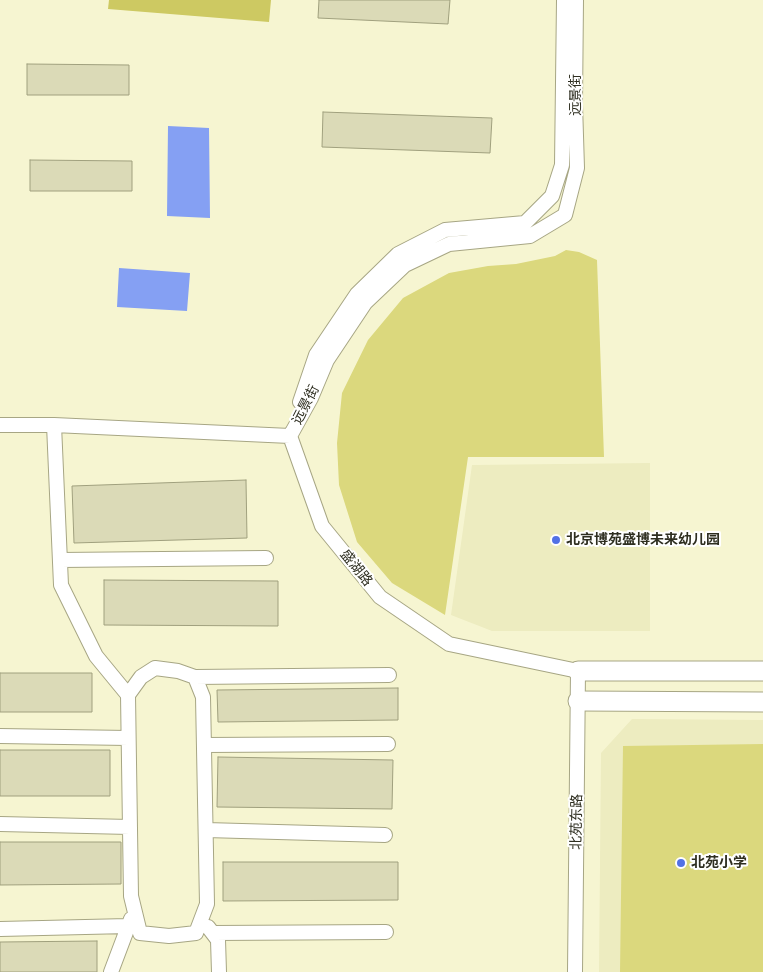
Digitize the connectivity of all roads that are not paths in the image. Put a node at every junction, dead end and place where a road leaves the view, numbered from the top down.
1 (564, 0) edge
2 (576, 0) edge
3 (0, 425) edge
4 (54, 425) junction
5 (290, 436) junction
6 (266, 558) dead end
7 (60, 560) junction
8 (763, 671) edge
9 (578, 672) junction
10 (389, 675) dead end
11 (195, 677) junction
12 (128, 695) junction
13 (578, 701) junction
14 (763, 702) edge
15 (0, 736) edge
16 (128, 738) junction
17 (388, 744) dead end
18 (204, 745) junction
19 (0, 824) edge
20 (130, 827) junction
21 (206, 830) junction
22 (385, 835) dead end
23 (134, 909) junction
24 (202, 919) junction
25 (128, 926) junction
26 (0, 929) edge
27 (386, 932) dead end
28 (213, 933) junction
29 (111, 972) edge
30 (219, 972) edge
31 (575, 972) edge

1 - 5 street, 远景街
2 - 5 street, 远景街
3 - 4 street
4 - 5 street
4 - 7 street
5 - 9 street, 盛湖路
6 - 7 street
7 - 12 street
8 - 9 main road, 盛湖路
9 - 13 street, 北苑东路
10 - 11 street
11 - 12 street
11 - 18 street
12 - 16 street
13 - 14 main road
13 - 31 street, 北苑东路
15 - 16 street
16 - 20 street
17 - 18 street
18 - 21 street
19 - 20 street
20 - 23 street
21 - 22 street
21 - 24 street
23 - 24 street
23 - 25 street
24 - 28 street
25 - 26 street
25 - 29 street
27 - 28 street
28 - 30 street

